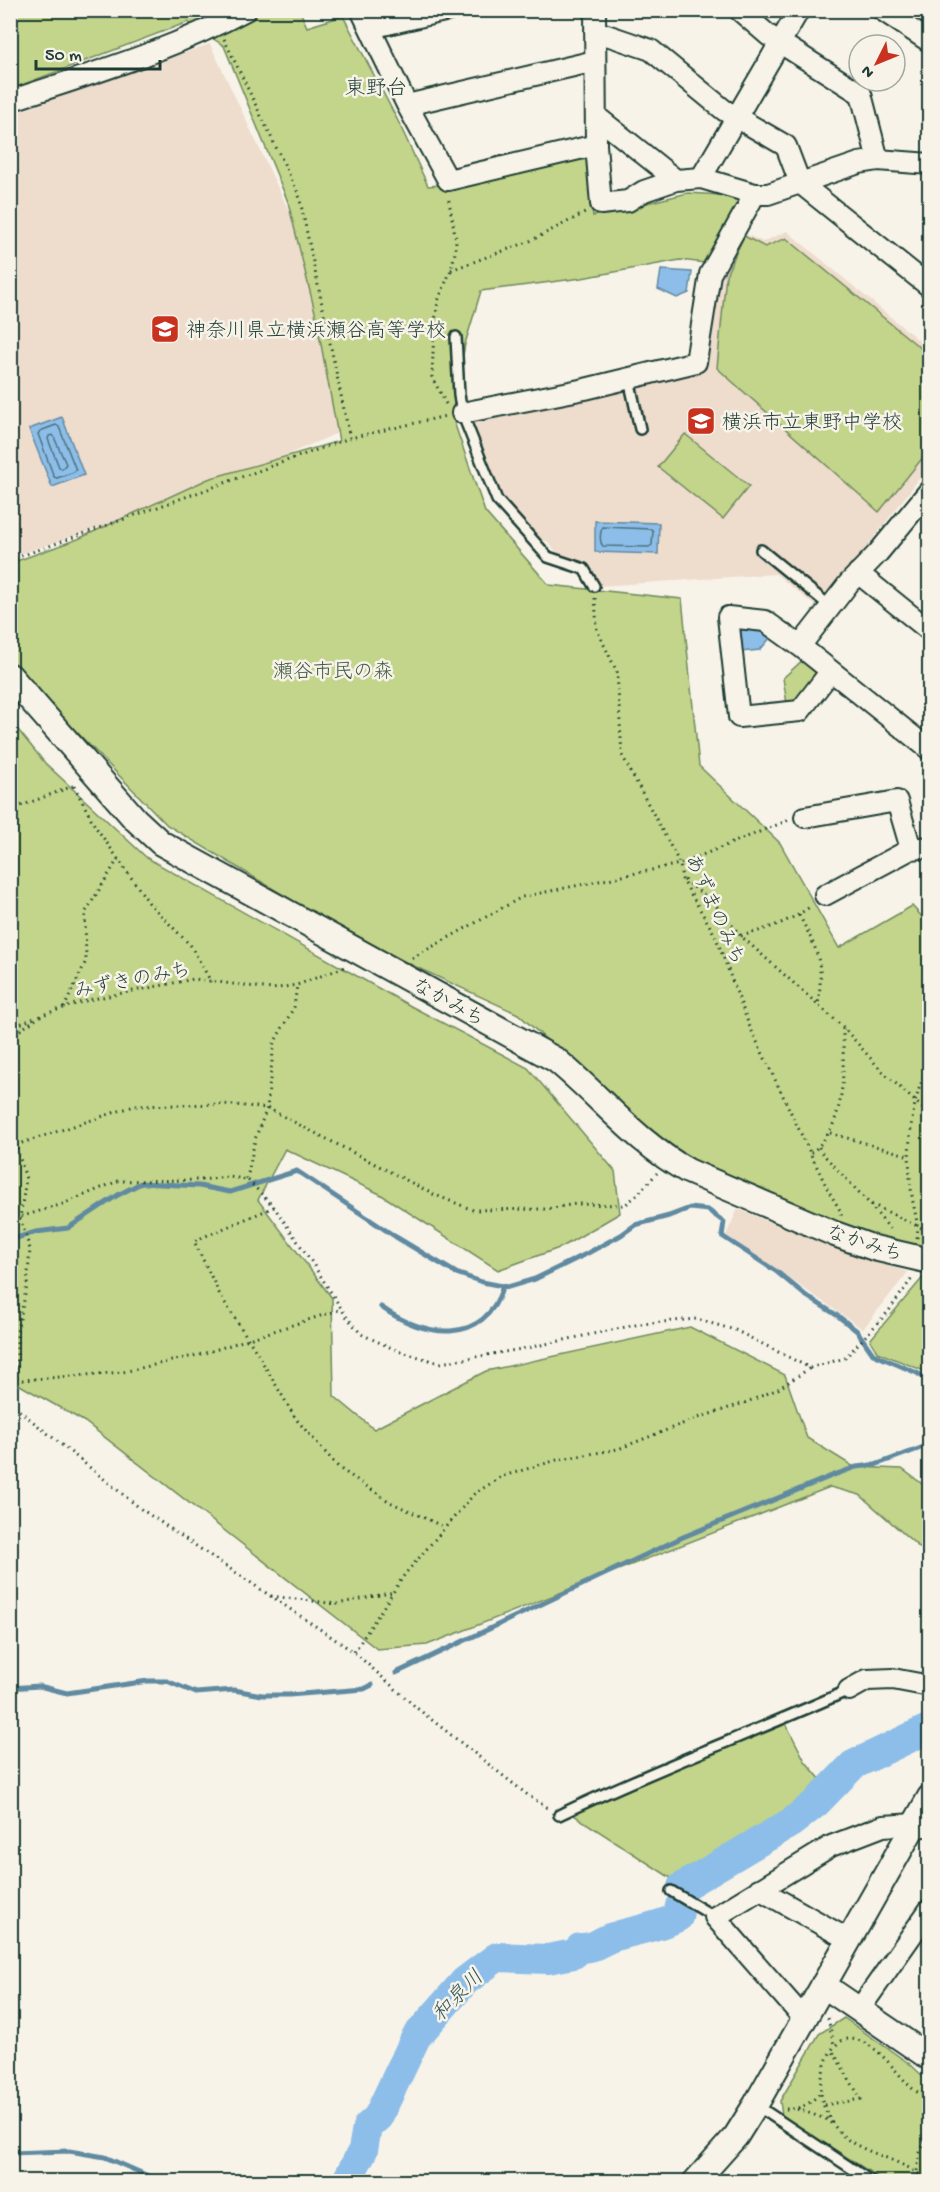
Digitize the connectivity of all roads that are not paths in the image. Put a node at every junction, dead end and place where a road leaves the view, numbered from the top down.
1 (246, 10) edge
2 (449, 10) edge
3 (595, 10) edge
4 (739, 10) edge
5 (799, 10) edge
6 (882, 10) edge
7 (366, 19) edge
8 (595, 32) junction
9 (780, 42) junction
10 (930, 42) edge
11 (595, 61) junction
12 (10, 101) edge
13 (407, 105) junction
14 (596, 116) junction
15 (736, 117) junction
16 (596, 145) junction
17 (878, 160) junction
18 (927, 167) edge
19 (701, 178) junction
20 (676, 180) junction
21 (800, 183) junction
22 (755, 194) junction
23 (930, 287) edge
24 (456, 337) dead end
25 (629, 379) junction
26 (459, 414) junction
27 (640, 429) dead end
28 (930, 490) edge
29 (761, 550) dead end
30 (858, 573) junction
31 (594, 586) road end
32 (831, 607) junction
33 (930, 630) edge
34 (800, 646) junction
35 (831, 671) junction
36 (10, 676) edge
37 (930, 750) edge
38 (805, 817) road end
39 (920, 848) edge
40 (825, 895) road end
41 (917, 1258) edge
42 (930, 1686) edge
43 (849, 1690) joint
44 (930, 1797) edge
45 (559, 1815) road end
46 (922, 1826) edge
47 (759, 1889) junction
48 (671, 1891) dead end
49 (930, 1909) edge
50 (715, 1917) junction
51 (849, 1940) junction
52 (831, 1990) junction
53 (859, 2010) junction
54 (804, 2020) junction
55 (928, 2053) edge
56 (767, 2106) junction
57 (695, 2181) edge
58 (872, 2181) edge

1 - 12 street
2 - 7 street
3 - 8 street
4 - 9 street
5 - 9 street
6 - 10 street
7 - 13 street
8 - 11 street
8 - 15 street
9 - 15 street
9 - 17 street
11 - 13 street
11 - 14 street
13 - 16 street
14 - 16 street
14 - 20 street
15 - 19 street
15 - 21 street
16 - 20 street
17 - 18 street
17 - 21 street
19 - 20 street
19 - 22 street
21 - 22 street
21 - 23 street
22 - 25 street
24 - 26 lane
25 - 26 street
25 - 27 lane
26 - 31 lane
28 - 30 street
29 - 32 lane
30 - 32 street
30 - 33 street
32 - 34 street
34 - 35 street
34 - 35 street
35 - 37 street
36 - 41 street, なかみち
38 - 39 street
39 - 40 street
42 - 43 street
43 - 45 lane
44 - 46 street
46 - 47 street
46 - 51 street
47 - 50 street
47 - 51 street
48 - 50 lane
49 - 53 street
50 - 54 street
51 - 52 street
52 - 53 street
52 - 54 street
53 - 55 street
54 - 56 street
56 - 57 street
56 - 58 lane

